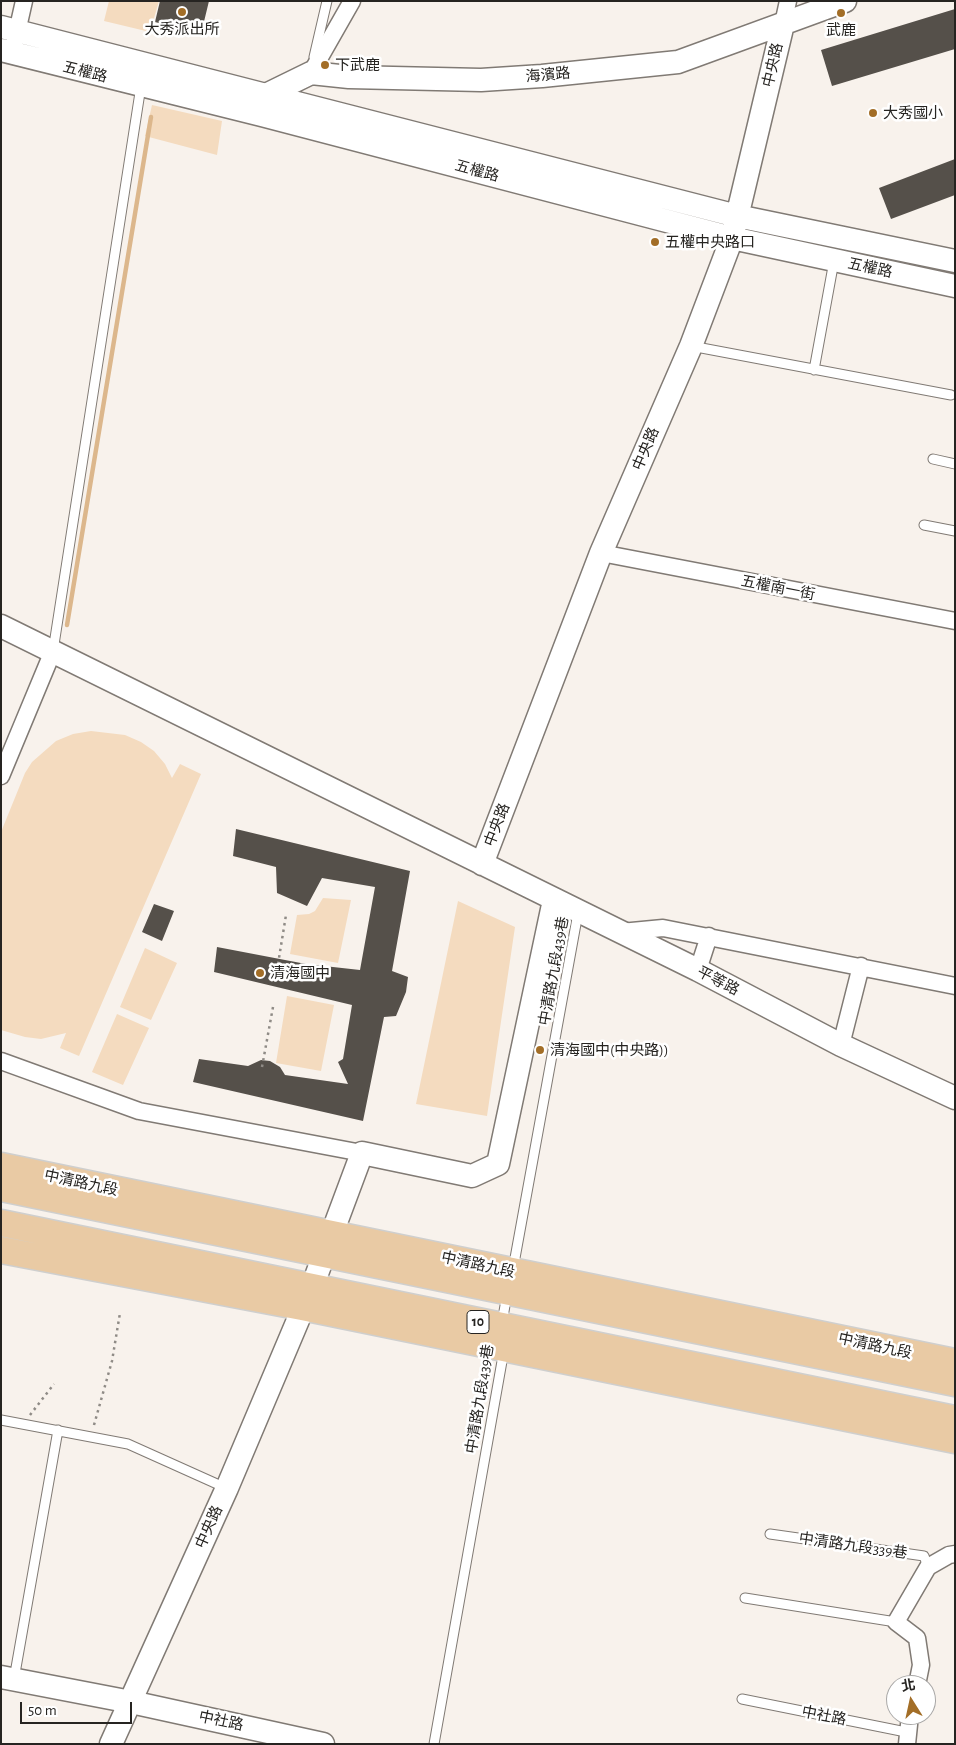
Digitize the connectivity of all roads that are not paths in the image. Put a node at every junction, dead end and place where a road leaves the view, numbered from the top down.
1 (24, 1) edge
2 (327, 1) edge
3 (352, 1) edge
4 (788, 1) edge
5 (845, 1) edge
6 (783, 24) junction
7 (8, 40) edge
8 (311, 73) junction
9 (142, 86) junction
10 (264, 105) junction
11 (737, 216) junction
12 (732, 238) junction
13 (834, 260) junction
14 (955, 261) edge
15 (955, 286) edge
16 (691, 346) junction
17 (814, 370) junction
18 (951, 395) dead end
19 (933, 459) dead end
20 (955, 464) edge
21 (924, 525) dead end
22 (955, 531) edge
23 (601, 553) junction
24 (955, 621) edge
25 (1, 626) edge
26 (54, 651) junction
27 (1, 776) edge
28 (482, 864) junction
29 (554, 900) junction
30 (579, 912) junction
31 (621, 932) junction
32 (709, 936) junction
33 (861, 966) junction
34 (698, 970) junction
35 (955, 986) edge
36 (841, 1045) junction
37 (1, 1061) edge
38 (955, 1098) edge
39 (362, 1153) junction
40 (1, 1166) edge
41 (1, 1188) edge
42 (1, 1223) edge
43 (329, 1244) junction
44 (1, 1250) edge
45 (510, 1282) junction
46 (307, 1297) junction
47 (503, 1338) junction
48 (955, 1362) edge
49 (955, 1384) edge
50 (955, 1419) edge
51 (1, 1420) edge
52 (58, 1430) junction
53 (955, 1440) edge
54 (226, 1488) junction
55 (770, 1534) dead end
56 (955, 1554) edge
57 (928, 1567) junction
58 (745, 1598) dead end
59 (896, 1622) junction
60 (920, 1675) edge
61 (8, 1678) edge
62 (742, 1699) dead end
63 (131, 1702) junction
64 (908, 1725) edge
65 (906, 1738) edge
66 (111, 1744) edge
67 (323, 1744) edge
68 (434, 1744) edge

1 - 7 street
2 - 8 lane
3 - 8 street
4 - 6 street
5 - 6 street, 海濱路
6 - 8 street, 海濱路
6 - 11 street, 中央路
7 - 9 street, 五權路
7 - 10 street, 五權路
8 - 10 street
9 - 10 street, 五權路
9 - 26 lane
10 - 11 street, 五權路
10 - 12 street, 五權路
11 - 12 street, 中央路
11 - 14 street, 五權路
12 - 13 street, 五權路
12 - 16 street, 中央路
13 - 15 street, 五權路
13 - 17 lane
16 - 17 lane
16 - 23 street, 中央路
17 - 18 lane
19 - 20 lane
21 - 22 lane
23 - 24 street, 五權南一街
23 - 28 street, 中央路
25 - 26 street, 平等路
26 - 27 street
26 - 28 street, 平等路
28 - 29 street, 平等路
29 - 30 street, 平等路
29 - 39 street
30 - 31 street, 平等路
30 - 45 lane, 中清路九段439巷
31 - 32 street
31 - 34 street, 平等路
32 - 33 street
32 - 34 street
33 - 35 street
33 - 36 street
34 - 36 street, 平等路
36 - 38 street, 平等路
37 - 39 street
39 - 43 street, 中央路
40 - 43 main road, 中清路九段
41 - 43 main road, 中清路九段
42 - 46 main road
43 - 45 main road, 中清路九段
43 - 46 street, 中央路
44 - 46 main road
45 - 47 lane, 中清路九段439巷
45 - 48 main road, 中清路九段
45 - 49 main road, 中清路九段
46 - 47 main road
46 - 54 street, 中央路
47 - 50 main road, 10
47 - 53 main road
47 - 68 lane, 中清路九段439巷
51 - 52 lane
52 - 54 lane
52 - 61 lane
54 - 63 street, 中央路
55 - 57 lane, 中清路九段339巷
56 - 57 street, 中清路九段339巷
57 - 59 street, 中清路九段339巷
58 - 59 lane
59 - 60 street
61 - 63 street, 中社路
62 - 65 lane, 中社路
63 - 66 street, 中央路
63 - 67 street, 中社路
64 - 65 street

